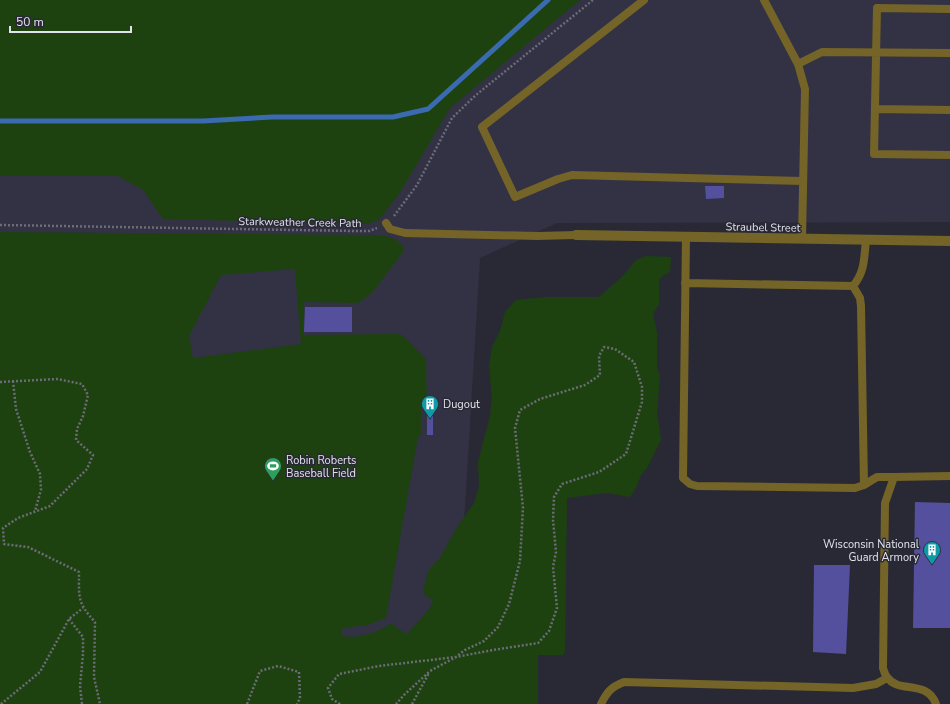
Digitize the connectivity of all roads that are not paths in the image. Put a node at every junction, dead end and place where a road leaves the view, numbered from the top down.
1 (644, 0) edge
2 (764, 0) edge
3 (950, 9) edge
4 (876, 52) junction
5 (950, 53) edge
6 (798, 64) junction
7 (875, 109) junction
8 (950, 110) edge
9 (950, 155) edge
10 (803, 181) junction
11 (386, 223) road end
12 (576, 235) joint
13 (686, 237) junction
14 (802, 240) junction
15 (866, 240) junction
16 (950, 242) edge
17 (685, 283) junction
18 (853, 286) junction
19 (950, 476) edge
20 (894, 477) junction
21 (864, 485) junction
22 (887, 678) junction
23 (601, 704) edge
24 (936, 704) edge

1 - 10 lane
2 - 6 lane
3 - 4 lane
4 - 5 lane
4 - 6 lane
4 - 7 lane
6 - 10 lane
7 - 8 lane
7 - 9 lane
10 - 14 lane
11 - 12 lane
12 - 13 street, Straubel Street
13 - 14 street, Straubel Street
13 - 17 lane
14 - 15 street, Straubel Street
15 - 16 street, Straubel Street
15 - 18 lane
17 - 18 lane
17 - 21 lane
18 - 21 lane
19 - 20 lane
20 - 21 lane
20 - 22 lane
22 - 23 lane
22 - 24 lane

